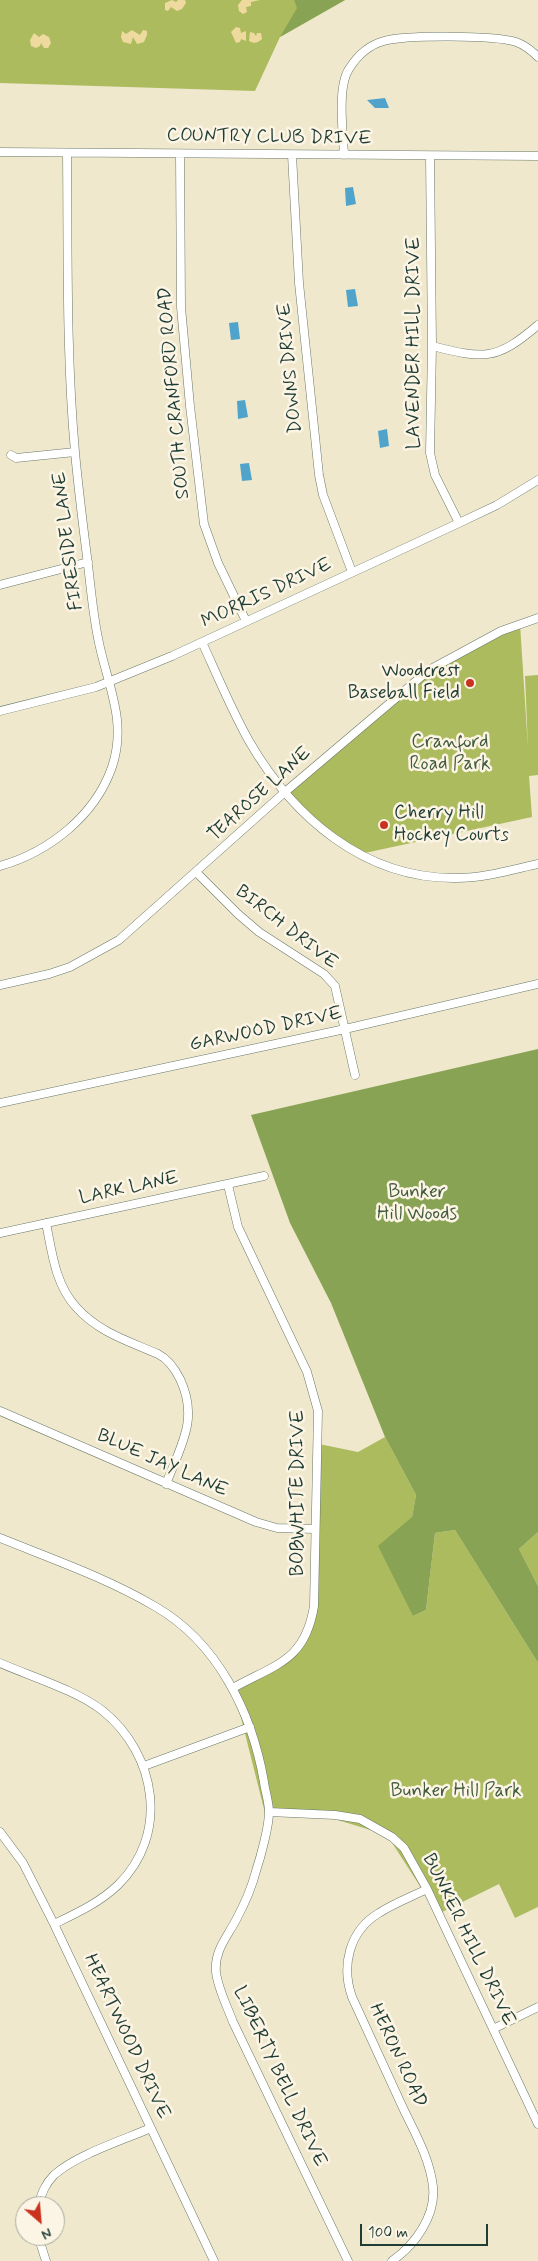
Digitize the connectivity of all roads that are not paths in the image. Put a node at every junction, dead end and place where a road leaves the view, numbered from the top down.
1 (538, 57) edge
2 (0, 152) edge
3 (67, 153) junction
4 (180, 154) junction
5 (292, 155) junction
6 (344, 155) junction
7 (430, 156) junction
8 (538, 156) edge
9 (538, 325) edge
10 (432, 346) junction
11 (75, 452) junction
12 (11, 455) dead end
13 (538, 480) edge
14 (459, 523) junction
15 (88, 562) junction
16 (352, 572) junction
17 (0, 585) edge
18 (538, 618) edge
19 (246, 621) junction
20 (202, 642) junction
21 (111, 681) junction
22 (0, 711) edge
23 (285, 792) junction
24 (538, 864) edge
25 (0, 866) edge
26 (197, 873) junction
27 (538, 984) edge
28 (0, 985) edge
29 (345, 1029) junction
30 (354, 1075) dead end
31 (0, 1103) edge
32 (264, 1176) dead end
33 (228, 1185) junction
34 (46, 1223) junction
35 (0, 1233) edge
36 (0, 1411) edge
37 (166, 1484) junction
38 (315, 1529) junction
39 (0, 1538) edge
40 (0, 1664) edge
41 (232, 1688) junction
42 (250, 1727) junction
43 (144, 1766) junction
44 (269, 1812) junction
45 (0, 1832) edge
46 (427, 1889) junction
47 (54, 1924) junction
48 (538, 2006) edge
49 (493, 2029) junction
50 (538, 2124) edge
51 (151, 2128) junction
52 (42, 2196) edge
53 (41, 2246) edge
54 (46, 2261) edge
55 (214, 2261) edge
56 (348, 2261) edge
57 (392, 2261) edge

1 - 6 street
2 - 3 street, COUNTRY CLUB DRIVE
3 - 4 street, COUNTRY CLUB DRIVE
3 - 11 street, FIRESIDE LANE
4 - 5 street, COUNTRY CLUB DRIVE
4 - 19 street, SOUTH CRANFORD ROAD
5 - 6 street, COUNTRY CLUB DRIVE
5 - 16 street, DOWNS DRIVE
6 - 7 street, COUNTRY CLUB DRIVE
7 - 8 street, COUNTRY CLUB DRIVE
7 - 10 street, LAVENDER HILL DRIVE
9 - 10 street
10 - 14 street, LAVENDER HILL DRIVE
11 - 12 street
11 - 15 street, FIRESIDE LANE
13 - 14 street, MORRIS DRIVE
14 - 16 street, MORRIS DRIVE
15 - 17 street
15 - 21 street, FIRESIDE LANE
16 - 19 street, MORRIS DRIVE
18 - 23 street, TEAROSE LANE
19 - 20 street, MORRIS DRIVE
20 - 21 street, MORRIS DRIVE
20 - 23 street
21 - 22 street, MORRIS DRIVE
21 - 25 street, FIRESIDE LANE
23 - 24 street
23 - 26 street, TEAROSE LANE
26 - 28 street, TEAROSE LANE
26 - 29 street, BIRCH DRIVE
27 - 29 street, GARWOOD DRIVE
29 - 30 street, BIRCH DRIVE
29 - 31 street, GARWOOD DRIVE
32 - 33 street, LARK LANE
33 - 34 street, LARK LANE
33 - 38 street, BOBWHITE DRIVE
34 - 35 street, LARK LANE
34 - 37 street
36 - 37 street, BLUE JAY LANE
37 - 38 street, BLUE JAY LANE
38 - 41 street, BOBWHITE DRIVE
39 - 41 street, LIBERTY BELL DRIVE
40 - 43 street
41 - 42 street, LIBERTY BELL DRIVE
42 - 43 street
42 - 44 street, LIBERTY BELL DRIVE
43 - 47 street
44 - 46 street, BUNKER HILL DRIVE
44 - 56 street, LIBERTY BELL DRIVE
45 - 47 street, HEARTWOOD DRIVE
46 - 49 street, BUNKER HILL DRIVE
46 - 57 street, HERON ROAD
47 - 51 street, HEARTWOOD DRIVE
48 - 49 street
49 - 50 street, BUNKER HILL DRIVE
51 - 52 street
51 - 55 street, HEARTWOOD DRIVE
53 - 54 street

